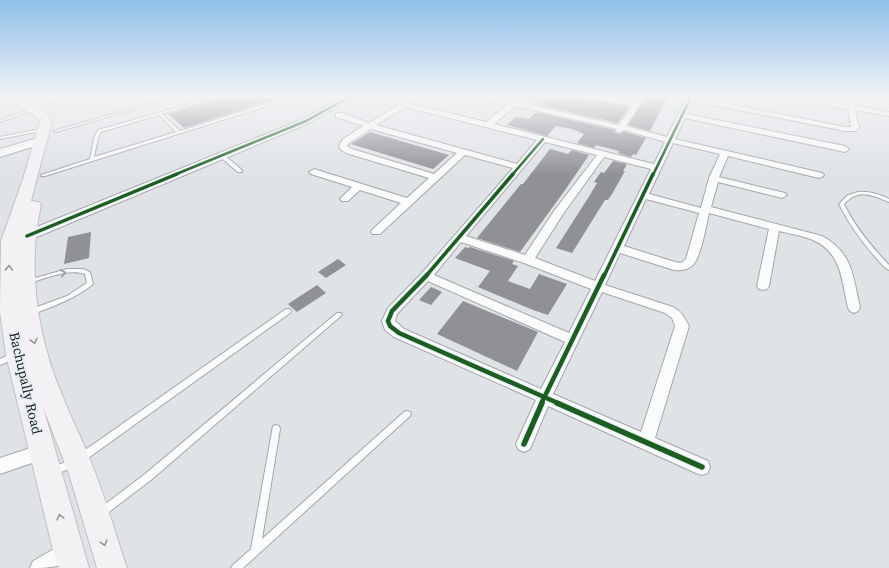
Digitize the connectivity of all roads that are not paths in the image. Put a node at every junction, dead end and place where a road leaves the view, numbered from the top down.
1 (54, 124) edge
2 (85, 124) edge
3 (123, 124) edge
4 (171, 124) edge
5 (206, 124) edge
6 (293, 124) edge
7 (298, 124) edge
8 (363, 124) edge
9 (374, 124) edge
10 (482, 124) edge
11 (596, 124) edge
12 (624, 124) edge
13 (678, 124) edge
14 (723, 124) edge
15 (818, 124) edge
16 (854, 124) edge
17 (488, 125) joint
18 (291, 126) junction
19 (370, 126) junction
20 (620, 129) junction
21 (179, 132) junction
22 (46, 135) junction
23 (0, 138) edge
24 (543, 139) junction
25 (670, 140) junction
26 (845, 149) dead end
27 (0, 150) edge
28 (464, 151) junction
29 (0, 154) edge
30 (602, 154) junction
31 (725, 154) junction
32 (221, 155) junction
33 (92, 159) junction
34 (519, 167) junction
35 (657, 168) junction
36 (240, 171) dead end
37 (314, 172) dead end
38 (43, 175) junction
39 (819, 175) dead end
40 (435, 177) junction
41 (714, 178) junction
42 (358, 186) junction
43 (643, 195) junction
44 (782, 195) dead end
45 (345, 199) dead end
46 (889, 201) edge
47 (408, 202) junction
48 (705, 210) junction
49 (775, 226) junction
50 (376, 232) dead end
51 (27, 236) junction
52 (459, 237) junction
53 (617, 248) junction
54 (528, 260) junction
55 (888, 265) edge
56 (426, 276) junction
57 (26, 283) junction
58 (763, 286) dead end
59 (599, 287) junction
60 (4, 300) edge
61 (854, 308) dead end
62 (288, 311) dead end
63 (29, 313) junction
64 (339, 315) dead end
65 (573, 340) junction
66 (8, 358) edge
67 (544, 398) junction
68 (407, 414) dead end
69 (276, 430) dead end
70 (646, 442) junction
71 (524, 444) dead end
72 (42, 452) junction
73 (78, 461) junction
74 (0, 466) edge
75 (702, 467) dead end
76 (49, 474) junction
77 (96, 516) junction
78 (255, 550) junction
79 (71, 559) edge
80 (40, 568) edge
81 (112, 568) edge
82 (236, 568) edge

1 - 22 main road, Bachupally Road
2 - 22 lane
3 - 33 lane
4 - 21 lane
5 - 21 lane
6 - 18 street
7 - 18 street
8 - 19 street
9 - 19 street
10 - 17 street
11 - 20 street
12 - 20 street
13 - 25 street
14 - 26 street
15 - 16 street
17 - 24 street
18 - 32 street
19 - 28 street
19 - 40 street
20 - 25 street
21 - 33 lane
22 - 23 lane
22 - 27 lane
22 - 29 street
22 - 38 main road, Bachupally Road
60 -> 22 main road, Bachupally Road
24 - 30 street
24 - 34 street
25 - 31 street
25 - 35 street
28 - 34 street
28 - 40 street
30 - 35 street
30 - 54 street
31 - 39 street
31 - 41 street
32 - 36 lane
32 - 51 street
33 - 38 lane
34 - 52 street
35 - 43 street
37 - 42 street
38 - 51 main road, Bachupally Road
40 - 47 street
41 - 44 street
41 - 48 street
42 - 45 street
42 - 47 street
43 - 48 street
43 - 53 street
46 - 55 lane
47 - 50 street
48 - 49 street
48 - 53 street
49 - 58 street
49 - 61 street
51 - 57 main road, Bachupally Road
52 - 54 street
52 - 56 street
53 - 59 street
54 - 59 street
56 - 65 street
56 - 67 street
57 - 63 main road, Bachupally Road
57 -> 63 lane
59 - 65 street
59 - 70 street
60 - 66 main road, Bachupally Road
62 - 73 lane
63 -> 73 main road, Bachupally Road
64 - 77 lane
65 - 67 street
66 - 72 main road, Bachupally Road
67 - 70 street
67 - 71 street
68 - 78 lane
69 - 78 lane
70 - 75 street
72 - 74 street
72 - 76 main road, Bachupally Road
73 - 76 lane
73 - 77 main road, Bachupally Road
79 -> 76 main road, Bachupally Road
77 -> 81 main road, Bachupally Road
78 - 82 lane
79 - 80 street

